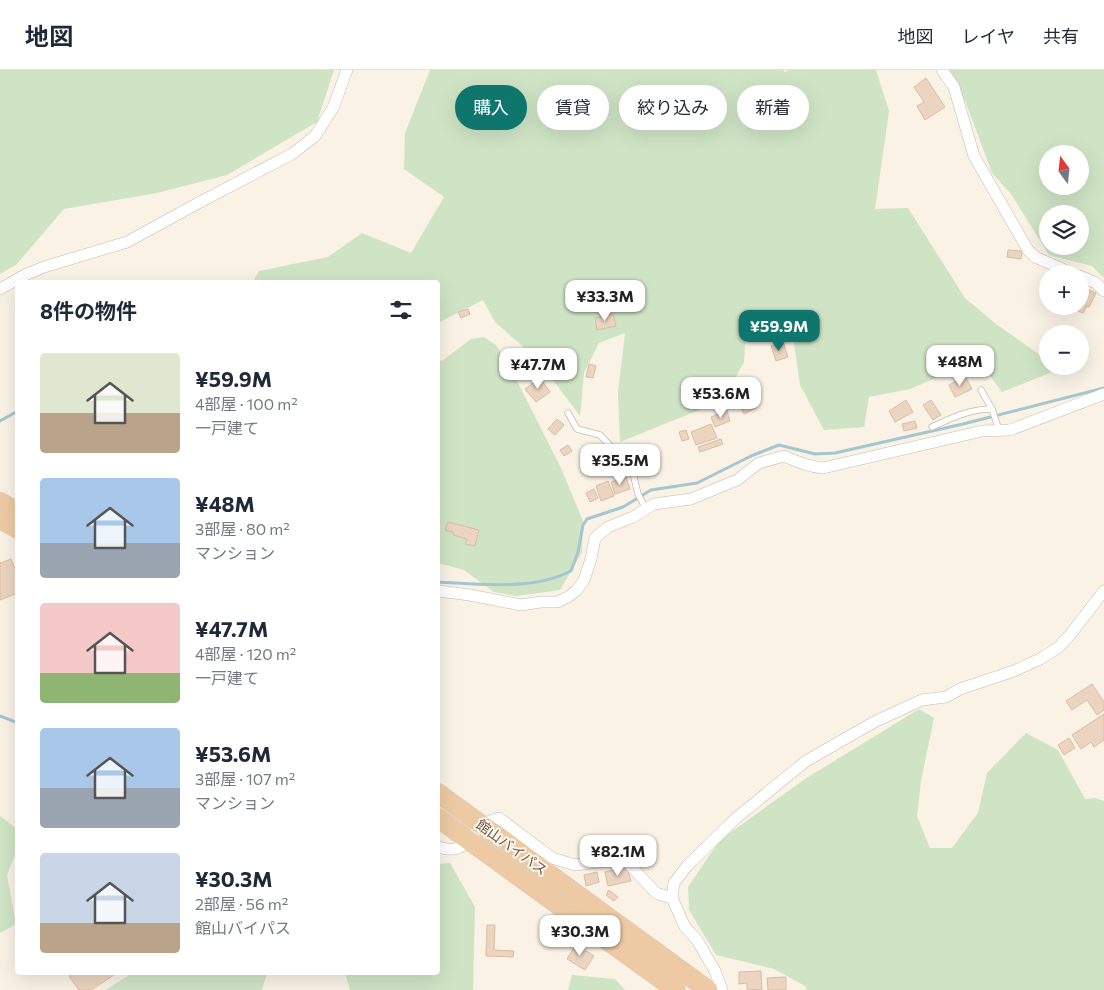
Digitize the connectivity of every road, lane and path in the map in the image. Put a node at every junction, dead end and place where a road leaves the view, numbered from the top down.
1 (347, 70) edge
2 (942, 70) edge
3 (1053, 265) edge
4 (1089, 280) edge
5 (0, 288) edge
6 (1104, 291) edge
7 (981, 390) dead end
8 (1104, 394) edge
9 (993, 411) junction
10 (568, 413) dead end
11 (998, 426) junction
12 (932, 427) dead end
13 (0, 502) edge
14 (645, 506) junction
15 (15, 510) edge
16 (0, 519) edge
17 (15, 527) edge
18 (440, 591) edge
19 (1104, 591) edge
20 (440, 794) edge
21 (440, 819) edge
22 (481, 825) junction
23 (469, 841) junction
24 (440, 847) edge
25 (672, 898) junction
26 (676, 990) edge
27 (708, 990) edge
28 (722, 990) edge

1 - 5 street
2 - 3 street
4 - 6 street
7 - 9 lane
8 - 11 street
9 - 11 lane
9 - 12 lane
10 - 14 lane
11 - 14 street
13 - 15 highway
14 - 18 street
16 - 17 highway
19 - 25 street
20 - 22 highway, 館山バイパス
21 - 23 highway, 館山バイパス
22 - 23 street
22 - 25 street
22 - 27 highway, 館山バイパス
23 - 24 street
23 - 26 highway, 館山バイパス
25 - 28 street

